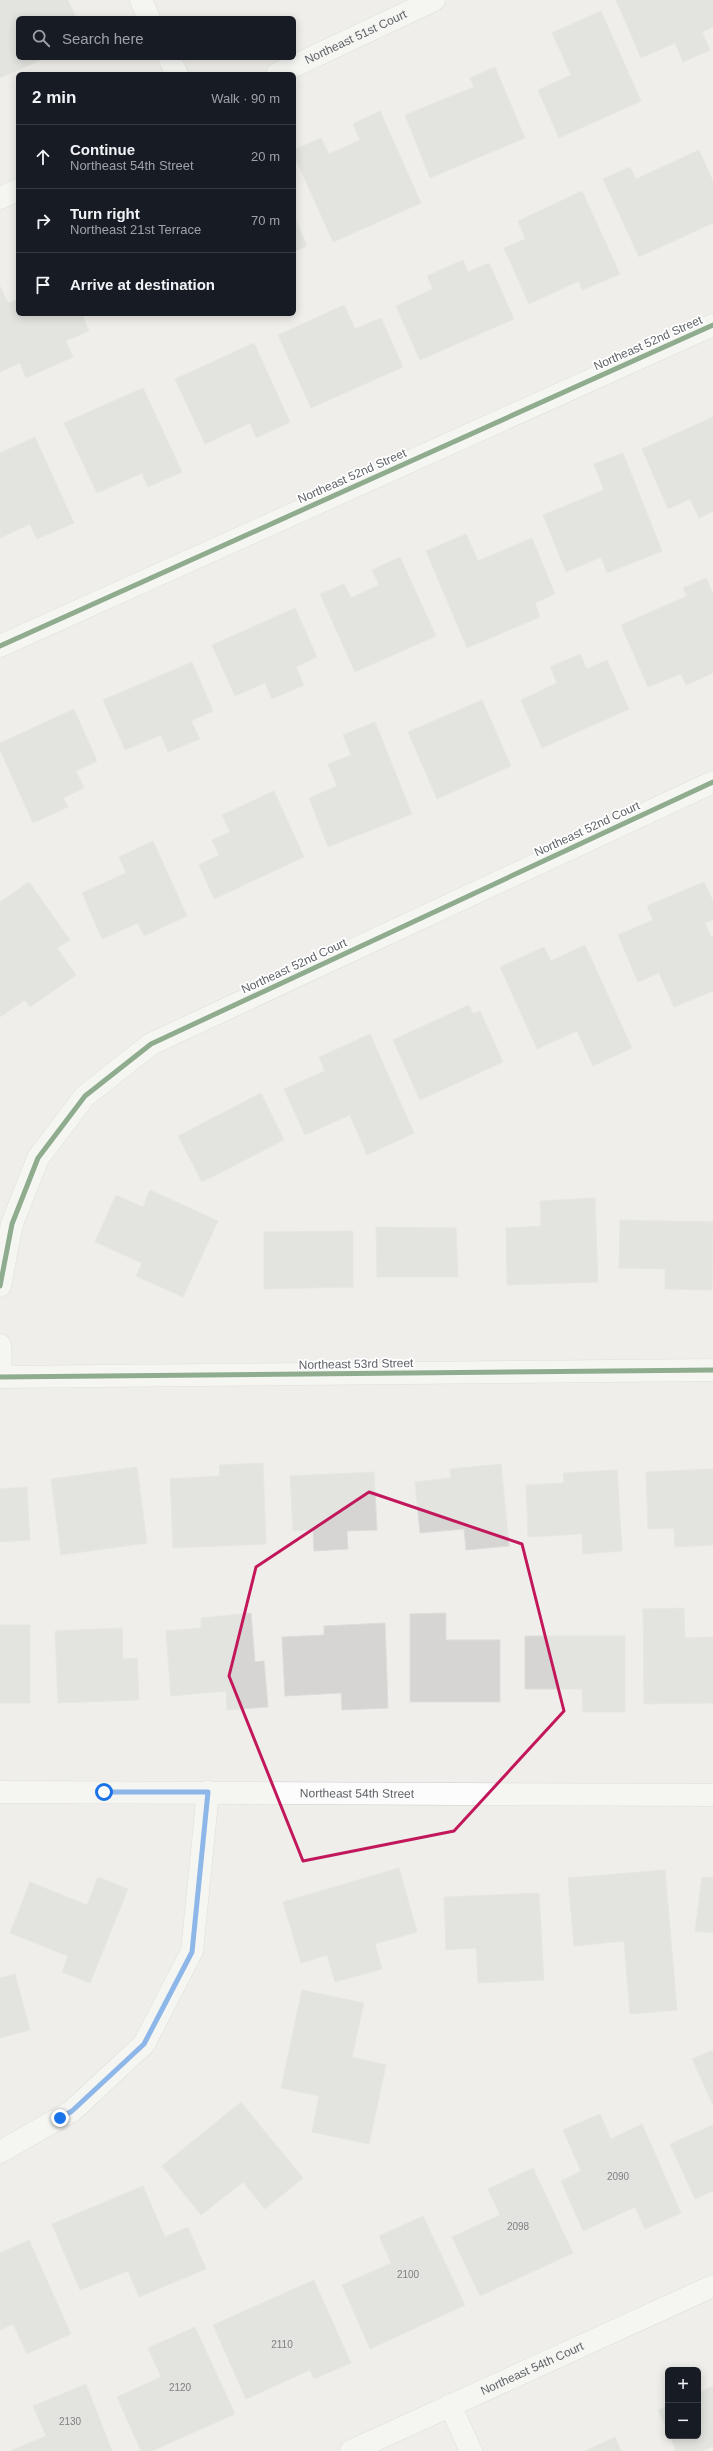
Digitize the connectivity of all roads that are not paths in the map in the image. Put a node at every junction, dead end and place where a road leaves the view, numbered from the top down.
1 (140, 0) edge
2 (434, 0) edge
3 (149, 16) edge
4 (170, 60) edge
5 (176, 72) edge
6 (281, 72) edge
7 (16, 191) edge
8 (0, 198) edge
9 (713, 325) edge
10 (0, 646) edge
11 (713, 782) edge
12 (0, 1286) edge
13 (0, 1345) edge
14 (713, 1370) edge
15 (0, 1377) edge
16 (0, 1792) edge
17 (208, 1792) junction
18 (713, 1795) edge
19 (0, 2152) edge
20 (713, 2286) edge
21 (450, 2405) junction
22 (352, 2451) edge
23 (471, 2451) edge

1 - 3 street
2 - 6 street, Northeast 51st Court
4 - 5 street
7 - 8 street
9 - 10 street, Northeast 52nd Street
11 - 12 street, Northeast 52nd Court
13 - 15 street
14 - 15 street, Northeast 53rd Street
16 - 17 street, Northeast 54th Street
17 - 18 street, Northeast 54th Street
17 - 19 street
20 - 21 street, Northeast 54th Court
21 - 22 street, Northeast 54th Court
21 - 23 street

